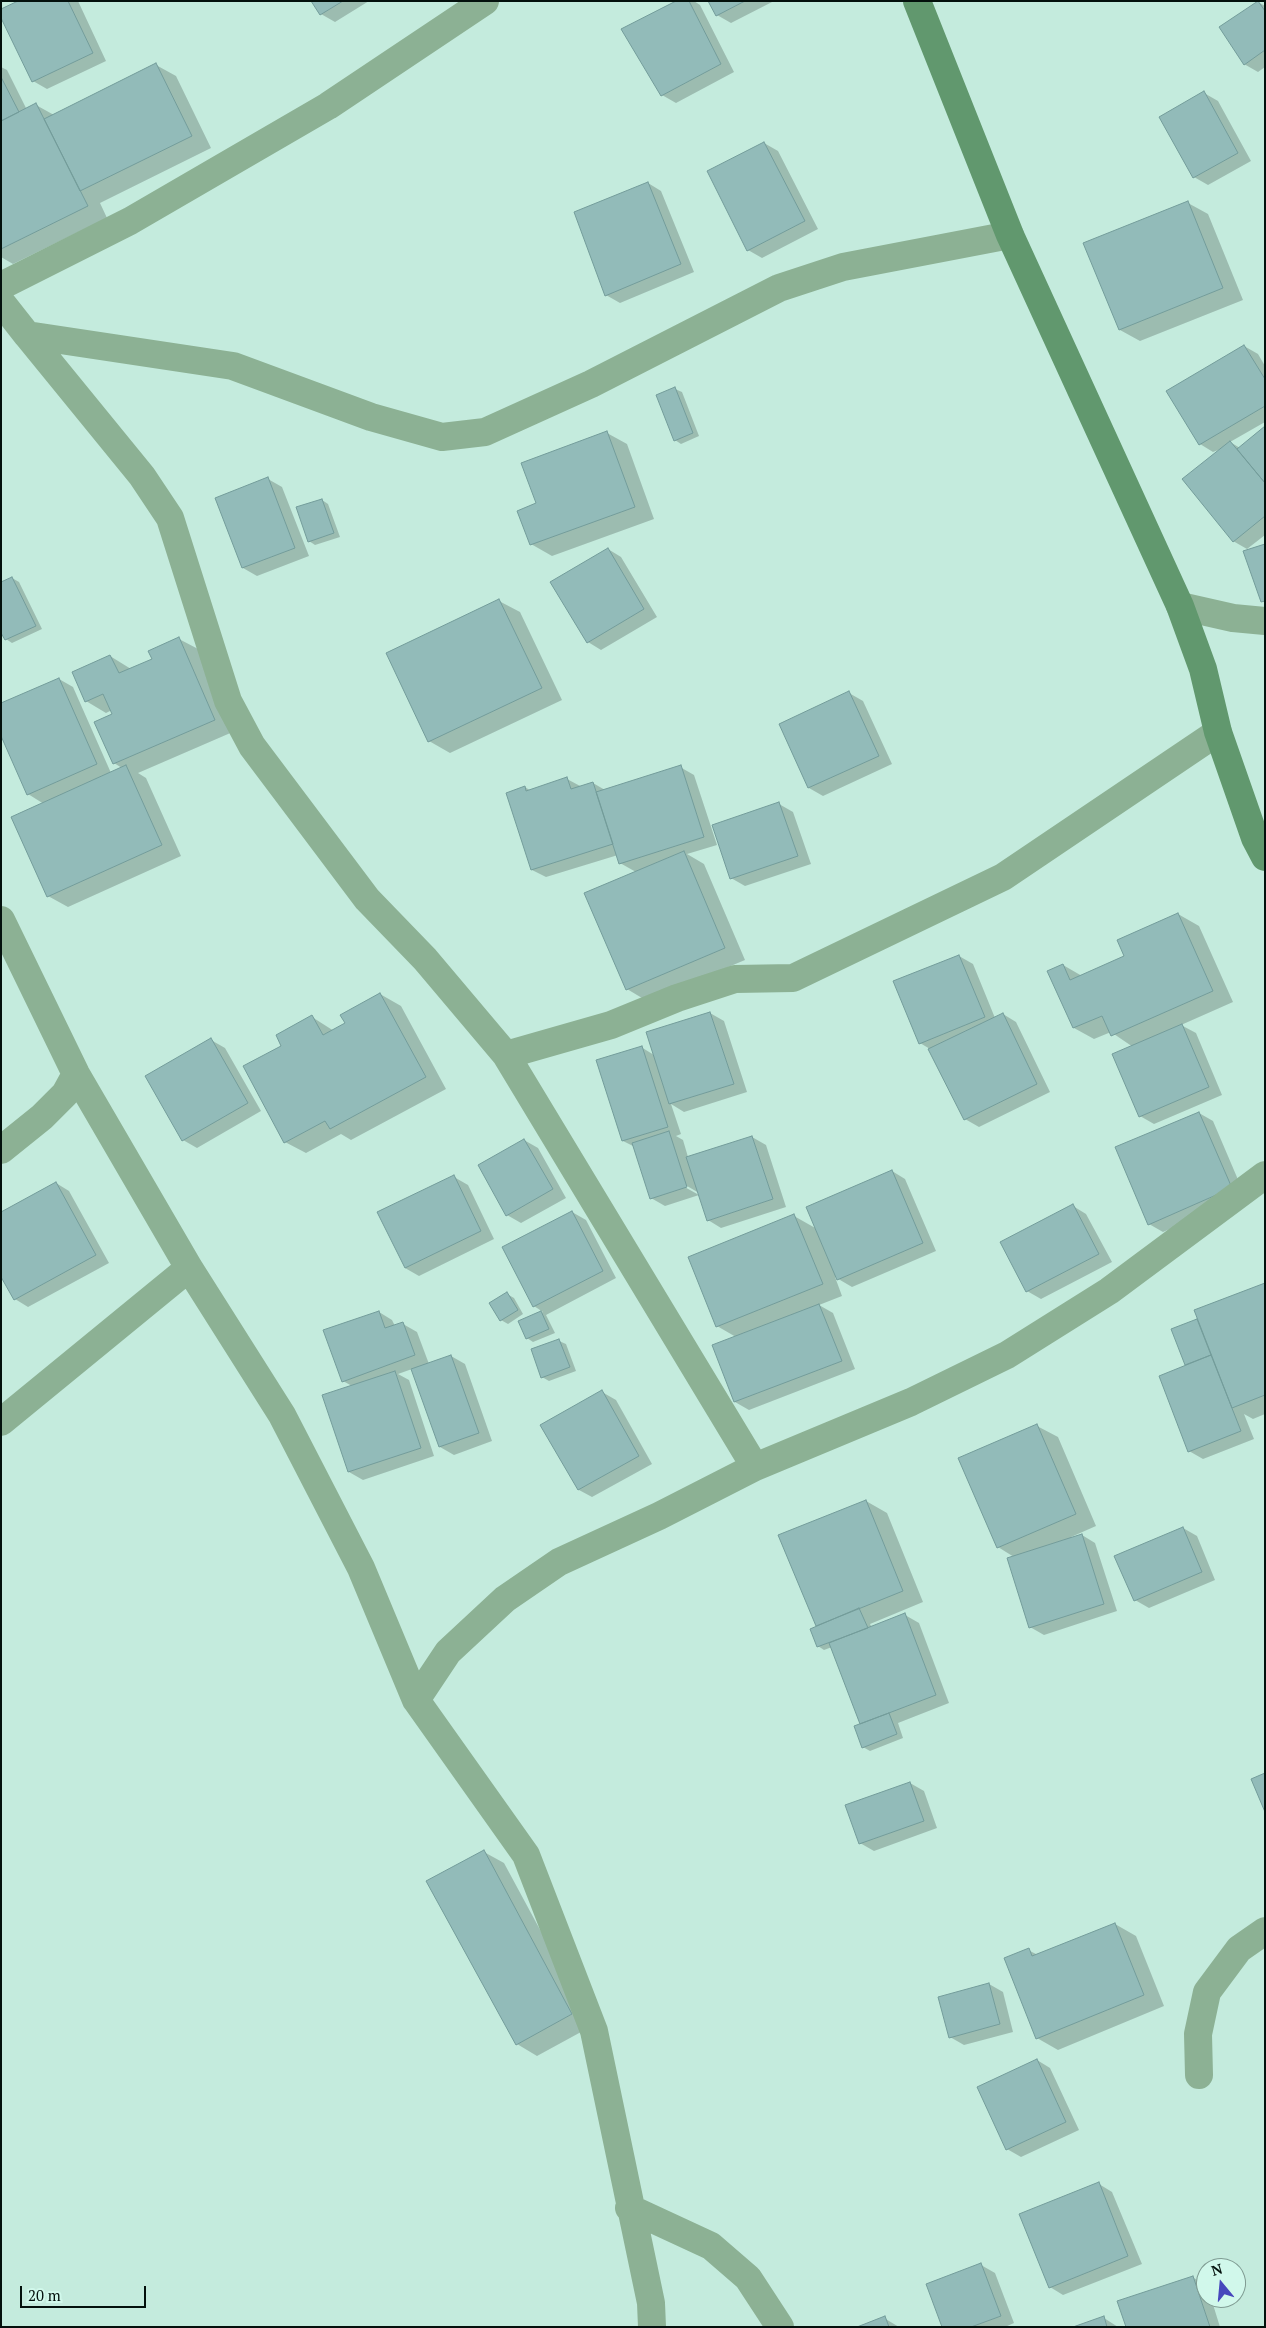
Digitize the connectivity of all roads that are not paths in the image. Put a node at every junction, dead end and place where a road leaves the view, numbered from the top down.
1 (485, 1) edge
2 (917, 1) edge
3 (1010, 235) junction
4 (1, 286) edge
5 (1, 302) edge
6 (27, 335) junction
7 (1180, 606) junction
8 (1265, 621) edge
9 (1218, 732) junction
10 (1265, 857) edge
11 (1, 920) edge
12 (506, 1055) junction
13 (76, 1074) junction
14 (1, 1150) edge
15 (1265, 1175) edge
16 (189, 1268) junction
17 (1, 1422) edge
18 (755, 1467) junction
19 (416, 1700) junction
20 (1265, 1931) edge
21 (1199, 2075) dead end
22 (630, 2208) junction
23 (652, 2327) edge
24 (780, 2327) edge

1 - 4 street
2 - 3 street
3 - 6 street
3 - 7 street
5 - 6 street
6 - 12 street
7 - 8 street
7 - 9 street
9 - 10 street
9 - 12 street
11 - 13 street
12 - 18 street
13 - 14 street
13 - 16 street
15 - 18 street
16 - 17 street
16 - 19 street
18 - 19 street
19 - 22 street
20 - 21 street
22 - 23 street
22 - 24 street

